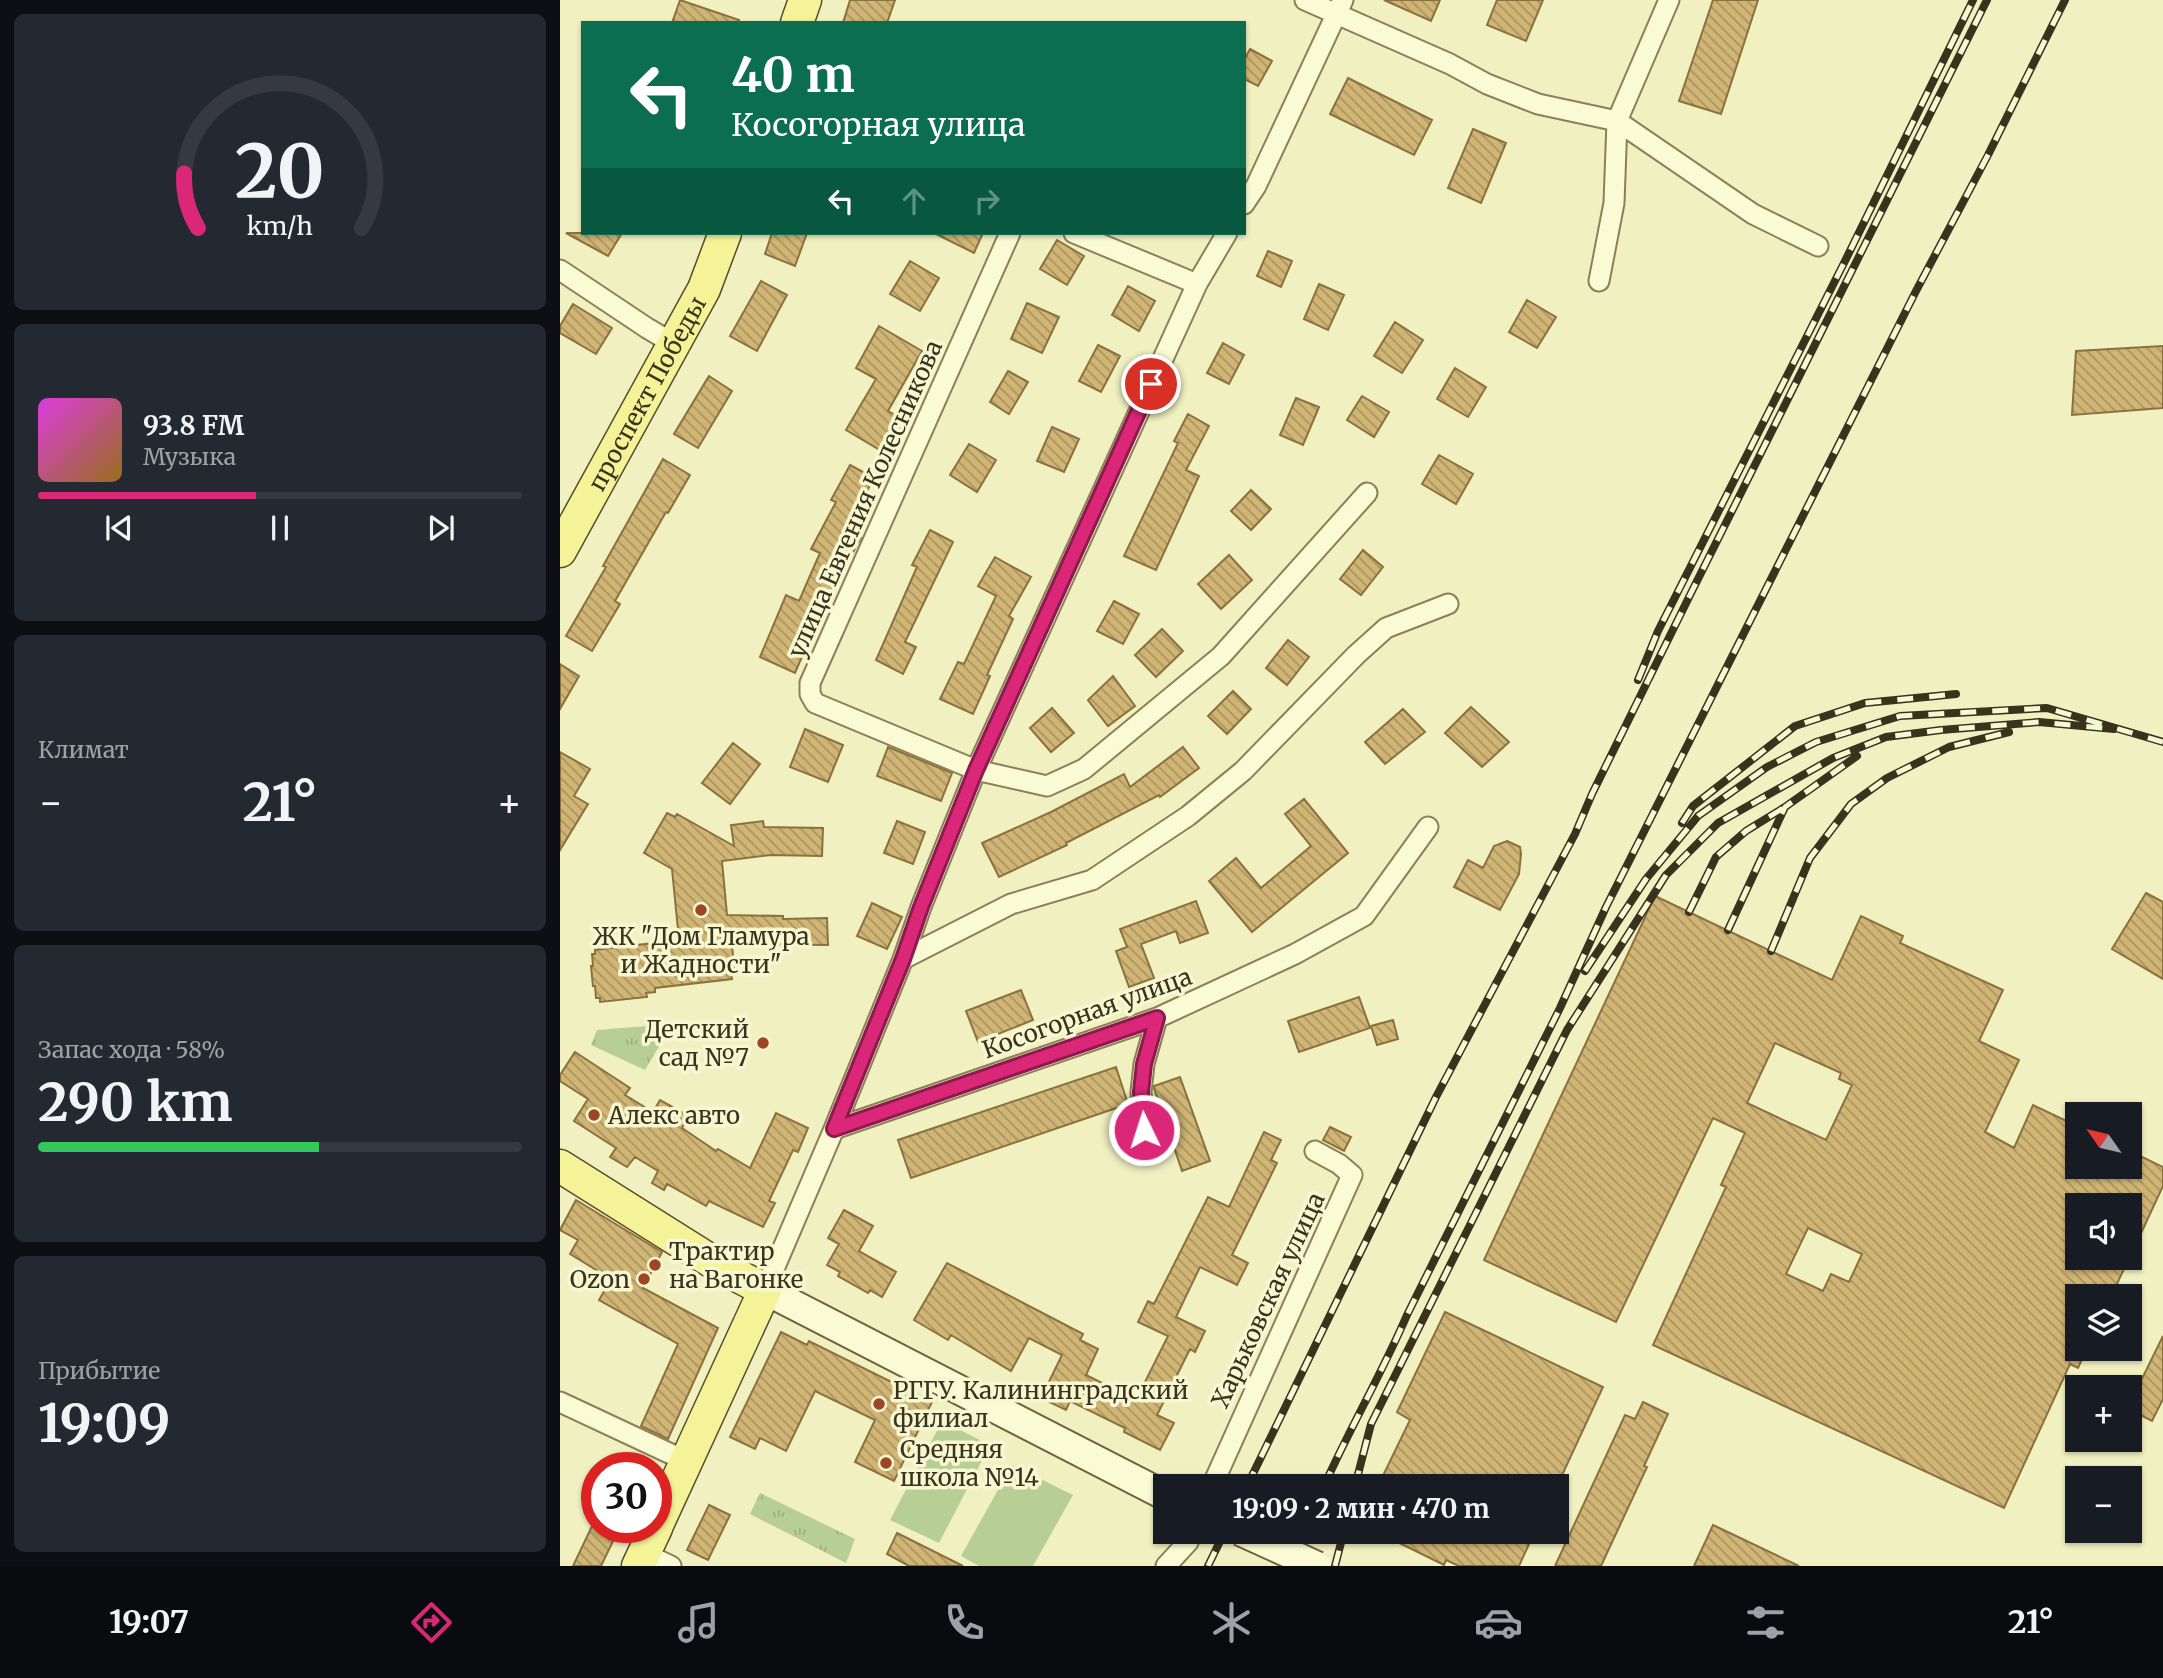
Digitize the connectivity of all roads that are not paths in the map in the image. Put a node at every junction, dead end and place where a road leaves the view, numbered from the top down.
1 (805, 0) edge
2 (1305, 0) edge
3 (1669, 0) edge
4 (1340, 7) edge
5 (798, 21) edge
6 (1617, 121) junction
7 (1246, 201) edge
8 (724, 235) edge
9 (1009, 235) edge
10 (1079, 235) edge
11 (1226, 235) edge
12 (1818, 246) dead end
13 (560, 270) edge
14 (1599, 281) dead end
15 (1197, 284) junction
16 (674, 344) junction
17 (1367, 493) dead end
18 (560, 551) edge
19 (1448, 604) dead end
20 (976, 770) junction
21 (1428, 827) dead end
22 (903, 959) junction
23 (1157, 1018) junction
24 (834, 1129) junction
25 (1126, 1143) dead end
26 (1315, 1151) dead end
27 (560, 1167) edge
28 (765, 1290) junction
29 (560, 1402) edge
30 (686, 1461) junction
31 (1217, 1474) edge
32 (1153, 1490) edge
33 (1186, 1544) edge
34 (1269, 1544) edge
35 (653, 1548) edge
36 (1166, 1566) edge
37 (1317, 1566) edge

1 - 5 main road
2 - 4 street
3 - 6 street
4 - 6 street
4 - 7 street
6 - 12 street
6 - 14 street
8 - 16 main road, проспект Победы
9 - 20 street, улица Евгения Колесникова
10 - 15 street
11 - 15 street
13 - 16 street
15 - 20 street
16 - 18 main road, проспект Победы
17 - 20 street
19 - 22 street
20 - 22 street
21 - 23 street, Косогорная улица
22 - 24 street
23 - 24 street, Косогорная улица
23 - 25 street
24 - 28 street
26 - 31 street, Харьковская улица
27 - 28 main road
28 - 30 main road
28 - 32 main road
29 - 30 street
30 - 35 main road
33 - 36 street
34 - 37 main road, bridge

